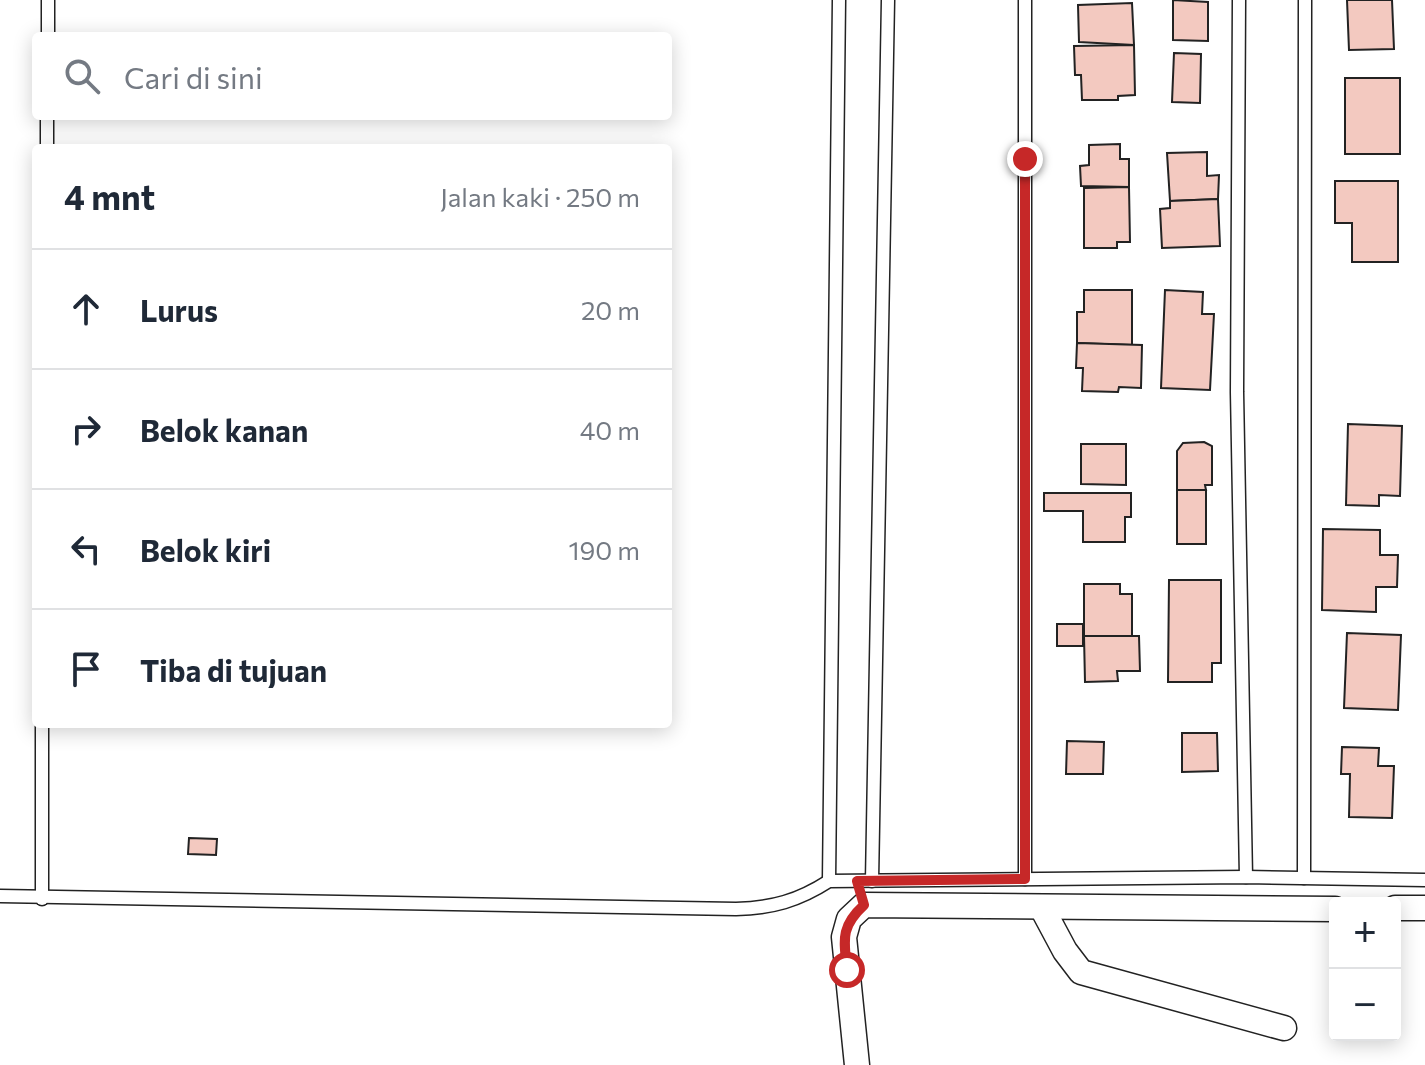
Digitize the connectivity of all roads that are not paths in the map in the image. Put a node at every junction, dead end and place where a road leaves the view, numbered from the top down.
1 (48, 0) edge
2 (839, 0) edge
3 (888, 0) edge
4 (1025, 0) edge
5 (1239, 0) edge
6 (1305, 0) edge
7 (48, 32) edge
8 (47, 120) edge
9 (47, 144) edge
10 (42, 728) edge
11 (1246, 877) junction
12 (1304, 878) junction
13 (1025, 879) junction
14 (1425, 880) edge
15 (829, 881) junction
16 (857, 881) junction
17 (872, 881) junction
18 (0, 896) edge
19 (42, 899) junction
20 (864, 905) junction
21 (1042, 908) junction
22 (1401, 908) edge
23 (1425, 908) edge
24 (1329, 909) edge
25 (1284, 1028) dead end
26 (857, 1065) edge

1 - 7 lane
2 - 15 lane
3 - 17 lane
4 - 13 lane
5 - 11 lane
6 - 12 lane
8 - 9 lane
10 - 19 lane
11 - 12 lane
11 - 13 lane
12 - 14 lane
13 - 17 lane
15 - 16 lane
15 - 19 lane
16 - 17 lane
16 - 20 lane
18 - 19 lane
20 - 21 street
20 - 26 street
21 - 24 street
21 - 25 street
22 - 23 street

